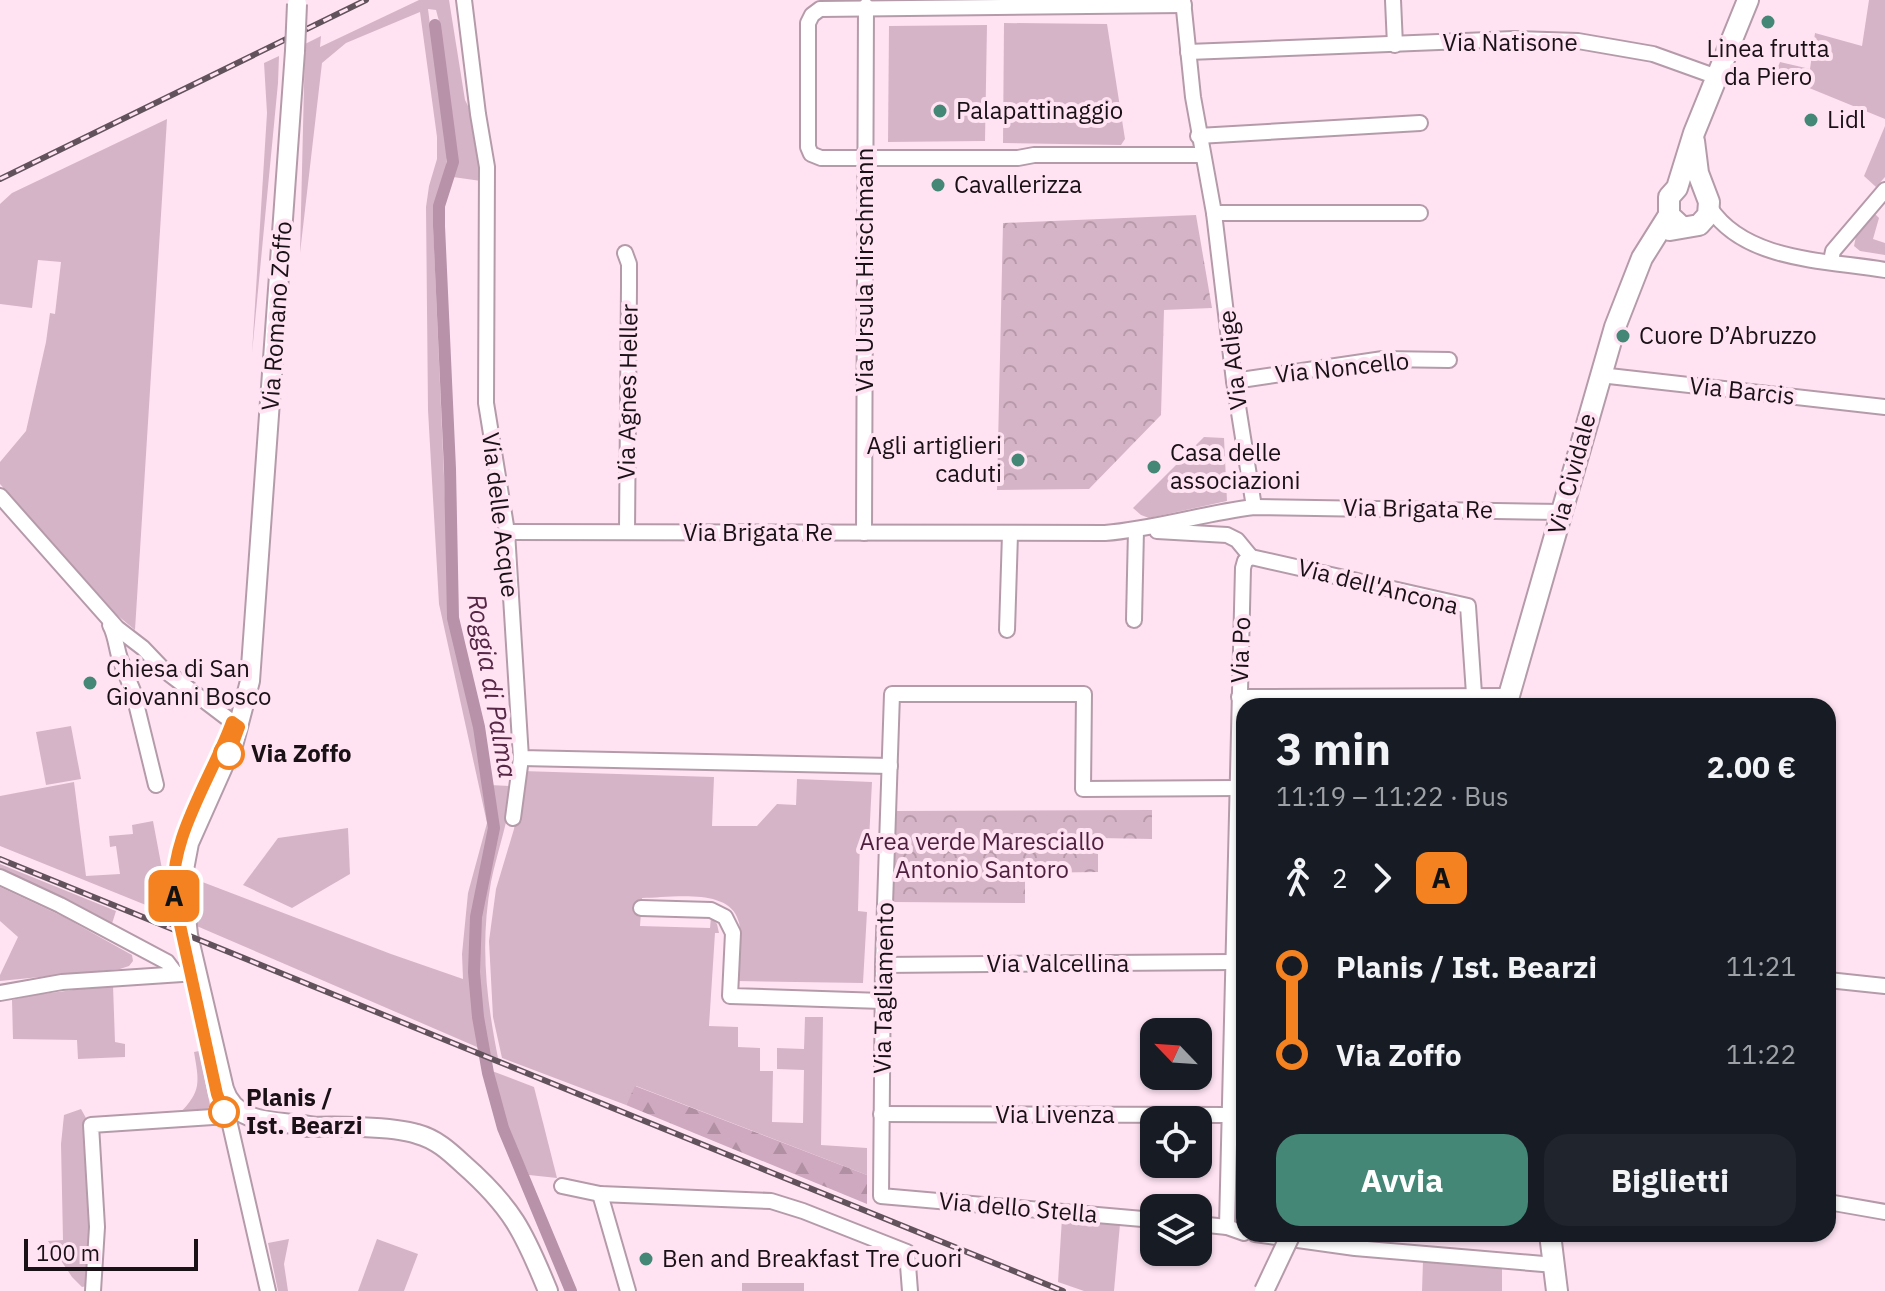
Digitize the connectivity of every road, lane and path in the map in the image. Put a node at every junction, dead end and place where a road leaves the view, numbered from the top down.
1 (464, 0) edge
2 (1393, 0) edge
3 (1748, 0) edge
4 (297, 2) edge
5 (1183, 3) edge
6 (866, 6) junction
7 (1395, 45) junction
8 (1188, 52) junction
9 (1717, 77) junction
10 (1420, 123) dead end
11 (1694, 133) junction
12 (1198, 136) junction
13 (1202, 155) junction
14 (865, 158) junction
15 (1885, 190) edge
16 (1214, 213) junction
17 (1420, 213) dead end
18 (1693, 213) junction
19 (625, 253) dead end
20 (1831, 261) junction
21 (1885, 270) edge
22 (1449, 360) dead end
23 (1600, 375) junction
24 (1234, 381) junction
25 (1885, 407) edge
26 (0, 496) edge
27 (1254, 507) junction
28 (1226, 510) junction
29 (1562, 512) junction
30 (1185, 526) junction
31 (1138, 530) junction
32 (507, 532) junction
33 (627, 532) junction
34 (864, 533) junction
35 (1010, 534) junction
36 (1227, 535) junction
37 (1251, 557) junction
38 (98, 608) junction
39 (1134, 620) dead end
40 (1007, 630) dead end
41 (141, 659) junction
42 (122, 660) junction
43 (133, 691) junction
44 (1474, 694) junction
45 (1239, 697) joint
46 (1493, 698) edge
47 (1509, 698) edge
48 (235, 725) junction
49 (521, 758) junction
50 (890, 766) junction
51 (156, 785) dead end
52 (1236, 788) edge
53 (513, 818) dead end
54 (1236, 832) edge
55 (0, 877) edge
56 (641, 908) dead end
57 (143, 951) junction
58 (1233, 962) junction
59 (883, 965) junction
60 (188, 973) junction
61 (142, 976) junction
62 (1836, 981) edge
63 (1885, 986) edge
64 (0, 993) edge
65 (882, 1001) junction
66 (231, 1113) junction
67 (881, 1114) junction
68 (1229, 1115) junction
69 (562, 1186) dead end
70 (600, 1194) junction
71 (881, 1196) joint
72 (1836, 1203) edge
73 (1885, 1212) edge
74 (1140, 1219) edge
75 (1212, 1225) edge
76 (1227, 1227) junction
77 (1236, 1230) edge
78 (1287, 1242) edge
79 (1312, 1242) edge
80 (1551, 1242) edge
81 (1555, 1265) junction
82 (93, 1291) edge
83 (268, 1291) edge
84 (548, 1291) edge
85 (628, 1291) edge
86 (910, 1291) edge
87 (1264, 1291) edge
88 (1557, 1291) edge

1 - 32 street, Via delle Acque
2 - 7 street
3 - 9 main road
4 - 48 street, Via Romano Zoffo, bridge
5 - 6 street
5 - 8 street, Via Adige
6 - 14 street, Via Ursula Hirschmann
6 - 14 street
7 - 8 street, Via Natisone
7 - 9 street, Via Natisone
8 - 12 street, Via Adige
9 - 11 main road
10 - 12 street
11 - 18 main road
11 - 18 main road
12 - 13 street, Via Adige
13 - 14 street
13 - 16 street, Via Adige
14 - 34 street, Via Ursula Hirschmann
15 - 20 street
16 - 17 street
16 - 24 street, Via Adige
18 - 20 street
18 - 23 main road, Via Cividale
19 - 33 street, Via Agnes Heller
20 - 21 street
22 - 24 street, Via Noncello
23 - 25 street, Via Barcis
23 - 29 main road, Via Cividale
24 - 27 street, Via Adige
26 - 38 street
27 - 28 street, Via Brigata Re
27 - 29 street, Via Brigata Re
28 - 30 street, Via Brigata Re
28 - 36 street
29 - 47 main road, Via Cividale
30 - 31 street, Via Brigata Re
30 - 36 street, Via Brigata Re
31 - 35 street, Via Brigata Re
31 - 39 street
32 - 33 street, Via Brigata Re
32 - 49 street, Via delle Acque
33 - 34 street, Via Brigata Re
34 - 35 street, Via Brigata Re
35 - 40 street
36 - 37 street
37 - 44 street, Via dell'Ancona
37 - 45 street, Via Po
38 - 41 street
38 - 42 street
41 - 42 street
41 - 42 street
41 - 43 street
41 - 48 street
42 - 43 street
43 - 51 street
44 - 45 street
44 - 46 street
48 - 60 street, Via Romano Zoffo
48 - 60 street, Via Romano Zoffo
49 - 50 street
49 - 53 street, Via delle Acque
50 - 52 street, Via Tagliamento
50 - 59 street, Via Tagliamento
54 - 58 street, Via Po
55 - 57 street
56 - 65 street
57 - 60 street
57 - 61 street
58 - 59 street, Via Valcellina
58 - 68 street, Via Po
59 - 65 street, Via Tagliamento
60 - 61 street
60 - 66 street
61 - 64 street
62 - 63 street
65 - 67 street, Via Tagliamento
66 - 82 street
66 - 83 street
66 - 84 street
67 - 68 street, Via Livenza
67 - 71 street, Via Tagliamento
68 - 76 street, Via Po
69 - 70 street
70 - 85 street
70 - 86 street
71 - 74 street, Via dello Stella
72 - 73 street
75 - 76 street
76 - 77 street
78 - 87 street, bridge
79 - 81 street
80 - 81 main road
81 - 88 main road

